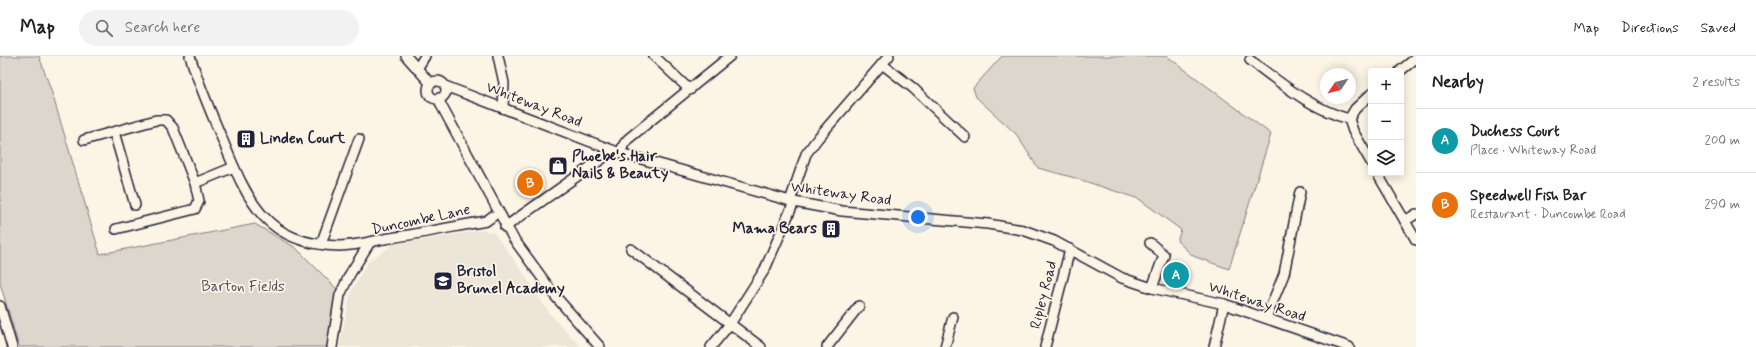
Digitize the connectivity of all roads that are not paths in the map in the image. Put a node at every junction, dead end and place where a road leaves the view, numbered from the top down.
1 (190, 56) edge
2 (406, 56) edge
3 (425, 56) edge
4 (498, 56) edge
5 (654, 56) edge
6 (730, 56) edge
7 (889, 56) edge
8 (1416, 58) edge
9 (1250, 60) dead end
10 (882, 64) junction
11 (1404, 68) edge
12 (417, 70) junction
13 (431, 84) junction
14 (445, 86) junction
15 (690, 90) junction
16 (1368, 97) edge
17 (439, 98) junction
18 (503, 108) junction
19 (1349, 119) junction
20 (114, 132) junction
21 (965, 137) dead end
22 (359, 139) dead end
23 (84, 140) dead end
24 (611, 150) junction
25 (620, 153) junction
26 (468, 156) junction
27 (1368, 157) edge
28 (234, 167) junction
29 (1379, 176) edge
30 (195, 184) junction
31 (1300, 192) dead end
32 (792, 202) junction
33 (135, 204) dead end
34 (1416, 214) edge
35 (493, 216) junction
36 (1405, 221) junction
37 (506, 227) junction
38 (116, 229) dead end
39 (512, 238) junction
40 (1416, 240) edge
41 (370, 242) junction
42 (1150, 243) dead end
43 (321, 244) junction
44 (631, 249) dead end
45 (1070, 249) junction
46 (1152, 288) junction
47 (1224, 304) junction
48 (0, 306) edge
49 (859, 306) dead end
50 (953, 317) dead end
51 (1266, 318) junction
52 (730, 324) junction
53 (12, 347) edge
54 (332, 347) edge
55 (600, 347) edge
56 (711, 347) edge
57 (761, 347) edge
58 (827, 347) edge
59 (945, 347) edge
60 (1045, 347) edge
61 (1214, 347) edge
62 (1346, 347) edge

1 - 28 street
2 - 12 street
3 - 12 street
4 - 18 street
5 - 15 street
6 - 15 street
7 - 10 street
8 - 11 street
9 - 19 street
10 - 21 street
10 - 32 street
12 - 13 street
13 - 14 street
13 - 17 street
14 - 17 street
14 - 18 street, Whiteway Road
15 - 25 street
16 - 19 street
17 - 26 street
18 - 24 street, Whiteway Road
19 - 27 street
20 - 23 street
20 - 30 street
20 - 33 street
22 - 43 street
24 - 25 street, Whiteway Road
24 - 37 street
25 - 32 street, Whiteway Road
26 - 35 street
26 - 37 street
28 - 30 street
28 - 43 street
29 - 36 street
30 - 38 street
31 - 51 street
32 - 45 street, Whiteway Road
32 - 52 street
34 - 36 street
35 - 39 street
35 - 41 street, Duncombe Lane
36 - 40 street
37 - 39 street
39 - 55 street
41 - 43 street
41 - 54 street, Duncombe Lane
42 - 46 street
44 - 52 street
45 - 46 street, Whiteway Road
45 - 60 street, Ripley Road
46 - 47 street, Whiteway Road
47 - 51 street, Whiteway Road
47 - 61 street
48 - 53 street
49 - 58 street
50 - 59 street
51 - 62 street, Whiteway Road
52 - 56 street
52 - 57 street

